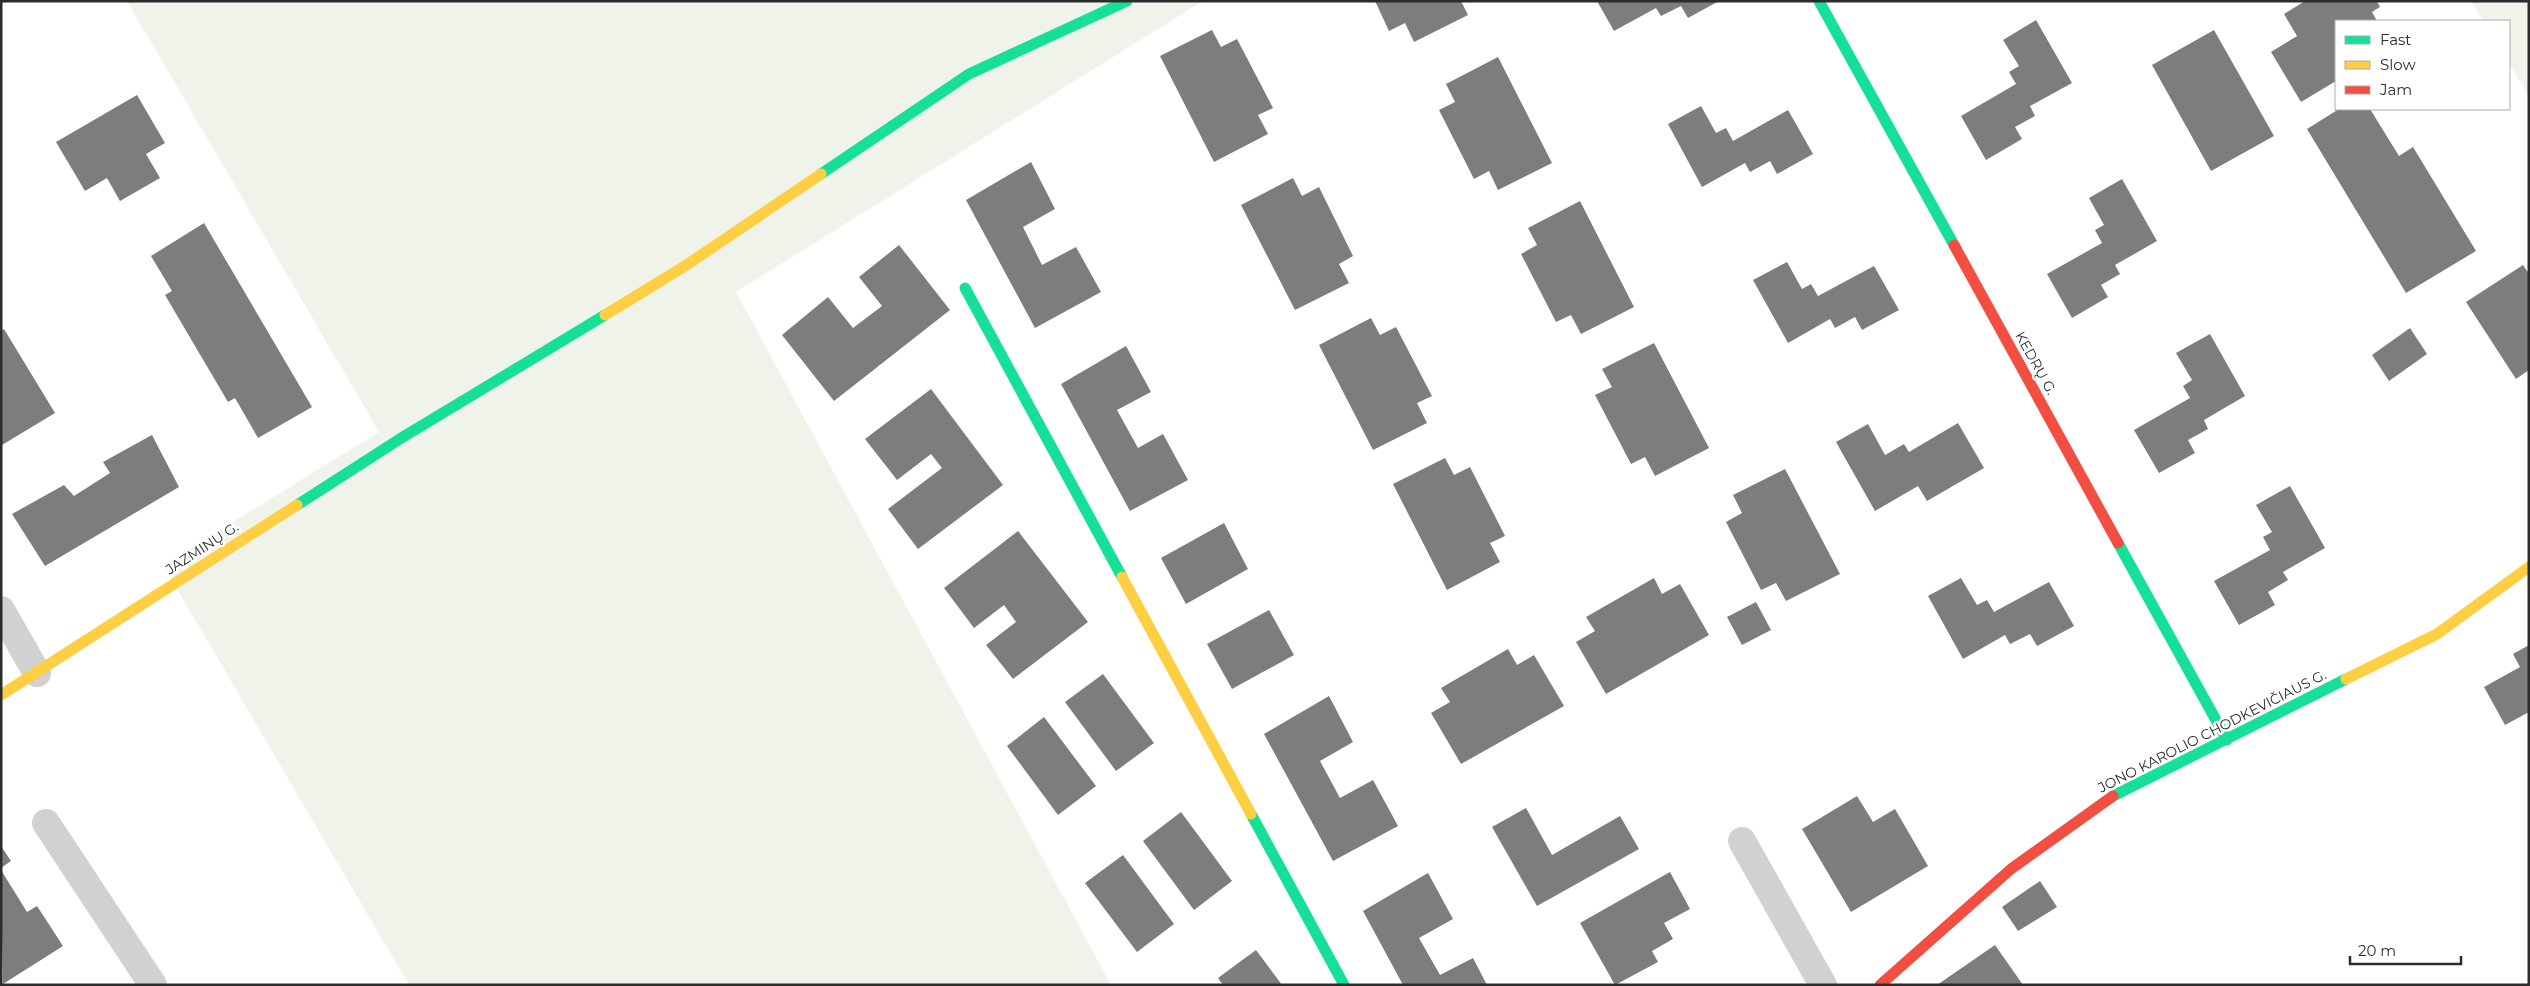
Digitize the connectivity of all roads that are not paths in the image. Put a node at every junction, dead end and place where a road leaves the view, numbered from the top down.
1 (1127, 1) edge
2 (1819, 1) edge
3 (965, 288) dead end
4 (2529, 567) edge
5 (1, 610) edge
6 (37, 673) junction
7 (1, 695) edge
8 (2226, 740) junction
9 (46, 823) dead end
10 (1742, 841) dead end
11 (153, 985) edge
12 (1344, 985) edge
13 (1823, 985) edge
14 (1880, 985) edge

1 - 6 street, JAZMINŲ G.
2 - 8 street, KEDRŲ G.
3 - 12 street
4 - 8 street, JONO KAROLIO CHODKEVIČIAUS G.
5 - 6 street
6 - 7 street, JAZMINŲ G.
8 - 14 street, JONO KAROLIO CHODKEVIČIAUS G.
9 - 11 street
10 - 13 street

